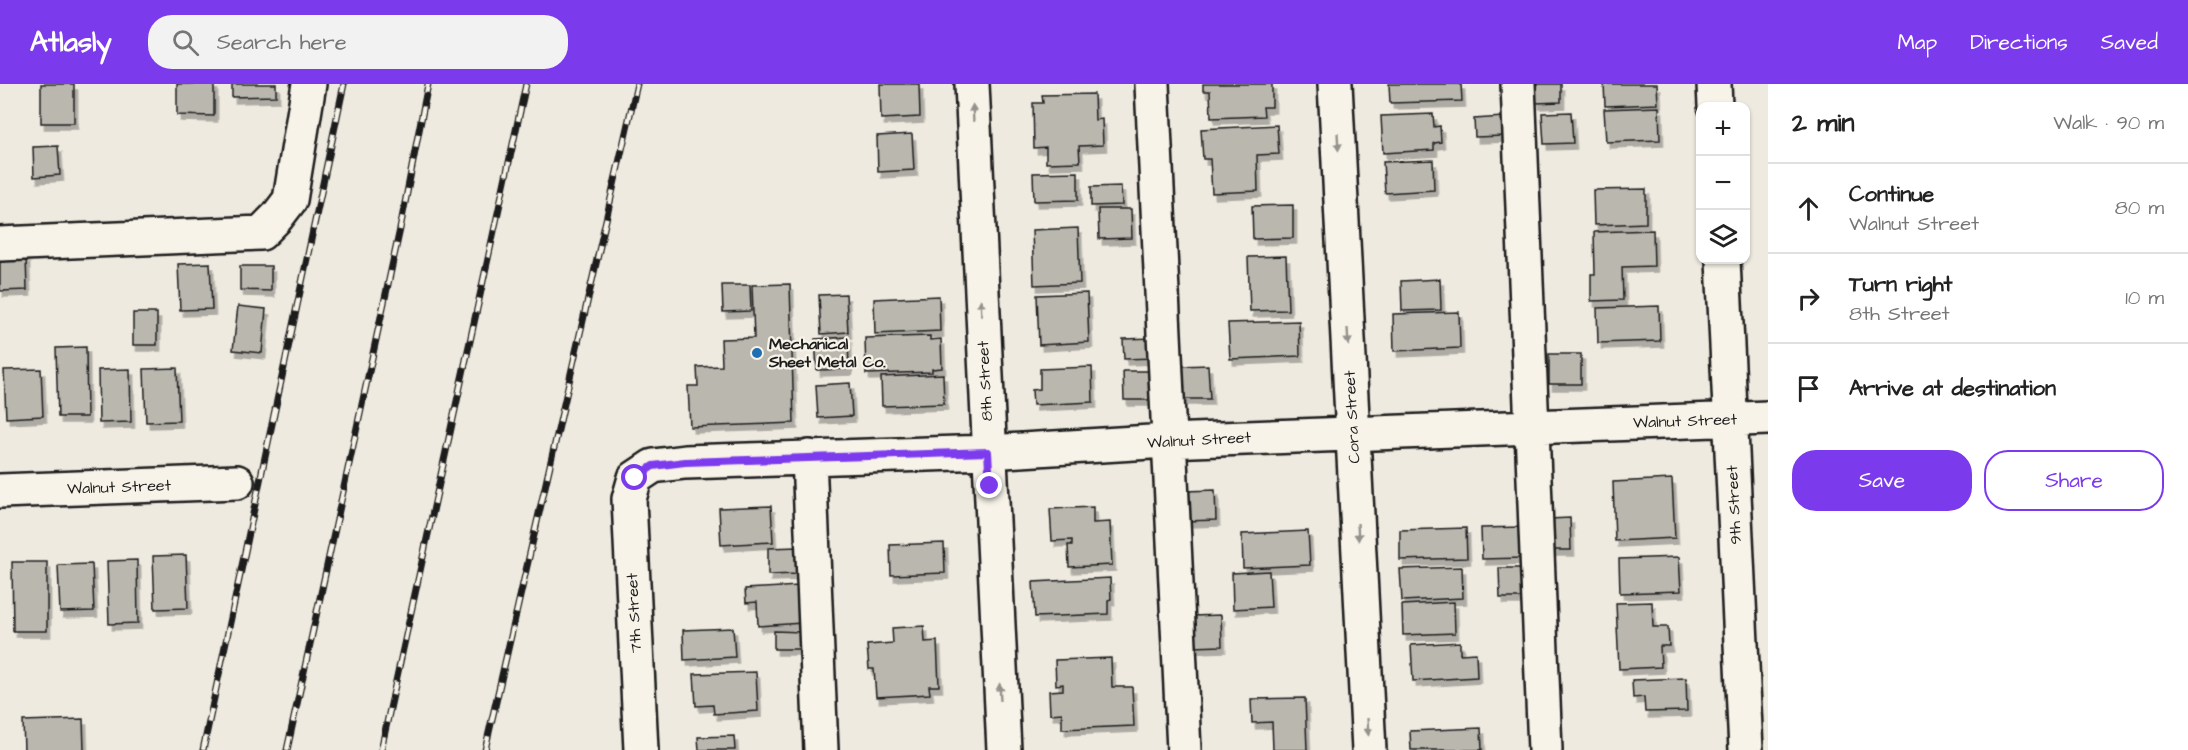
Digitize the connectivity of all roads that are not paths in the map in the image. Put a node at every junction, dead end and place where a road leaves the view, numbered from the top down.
1 (309, 84) edge
2 (972, 84) edge
3 (1152, 84) edge
4 (1335, 84) edge
5 (1518, 84) edge
6 (1714, 84) edge
7 (1715, 102) edge
8 (0, 244) edge
9 (1723, 264) edge
10 (1768, 418) edge
11 (1730, 419) junction
12 (1531, 427) junction
13 (1353, 434) junction
14 (1167, 441) junction
15 (988, 452) junction
16 (809, 457) junction
17 (635, 478) joint
18 (237, 482) dead end
19 (0, 491) edge
20 (641, 750) edge
21 (821, 750) edge
22 (1004, 750) edge
23 (1184, 750) edge
24 (1369, 750) edge
25 (1545, 750) edge
26 (1746, 750) edge

1 - 8 street
15 -> 2 street, 8th Street
3 - 14 street
4 -> 13 street, Cora Street
5 - 12 street
6 - 7 street
9 - 11 street, 9th Street
10 - 11 street, Walnut Street
11 - 12 street, Walnut Street
11 - 26 street, 9th Street
12 - 13 street, Walnut Street
12 - 25 street
13 - 14 street, Walnut Street
13 -> 24 street, Cora Street
14 - 15 street, Walnut Street
14 - 23 street
15 - 16 street, Walnut Street
22 -> 15 street, 8th Street
16 - 17 street, Walnut Street
16 - 21 street
17 - 20 street, 7th Street
18 - 19 street, Walnut Street

